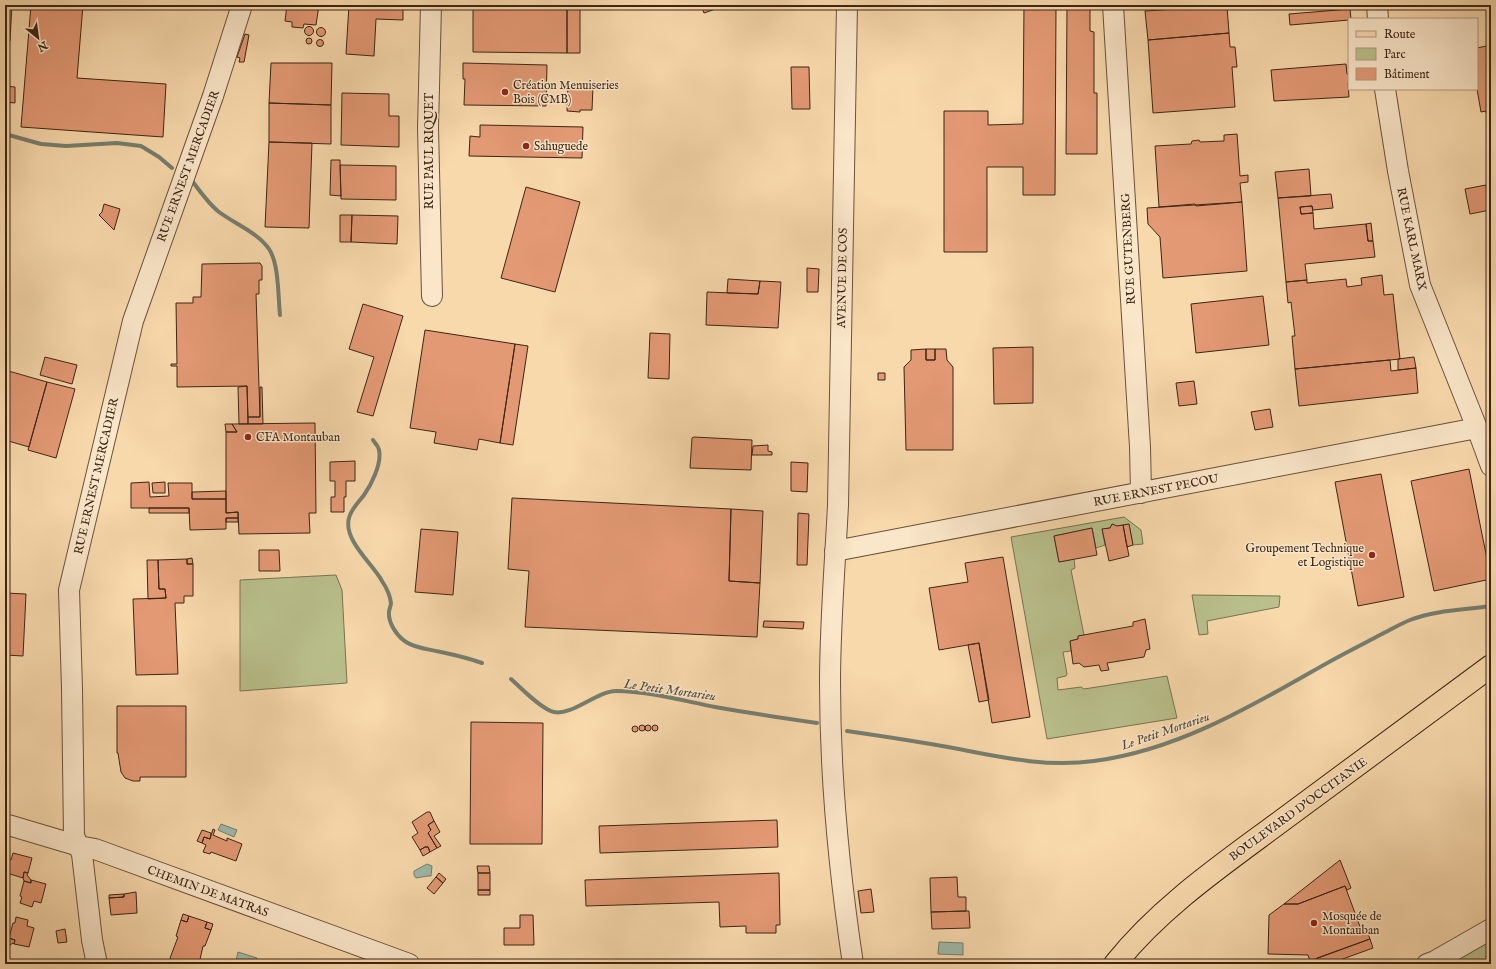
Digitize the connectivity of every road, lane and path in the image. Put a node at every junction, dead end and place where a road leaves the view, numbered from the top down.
1 (242, 5) edge
2 (431, 5) edge
3 (847, 5) edge
4 (1113, 5) edge
5 (1377, 5) edge
6 (1378, 18) edge
7 (1385, 90) edge
8 (432, 296) dead end
9 (1477, 428) junction
10 (1491, 466) edge
11 (1141, 493) junction
12 (836, 551) junction
13 (1491, 666) edge
14 (5, 824) edge
15 (79, 846) junction
16 (1491, 929) edge
17 (97, 964) edge
18 (409, 964) edge
19 (853, 964) edge
20 (1115, 964) edge
21 (1427, 964) edge

1 - 15 street, RUE ERNEST MERCADIER
2 - 8 street, RUE PAUL RIQUET
3 - 12 street, AVENUE DE COS
4 - 11 street, RUE GUTENBERG
5 - 6 street
7 - 9 street, RUE KARL MARX
9 - 10 street, RUE KARL MARX
9 - 11 street, RUE ERNEST PECOU
11 - 12 street, RUE ERNEST PECOU
12 - 19 street, AVENUE DE COS
13 - 20 main road, BOULEVARD D'OCCITANIE
14 - 15 street, CHEMIN DE MATRAS
15 - 17 street, RUE ERNEST MERCADIER
15 - 18 street, CHEMIN DE MATRAS
16 - 21 street

